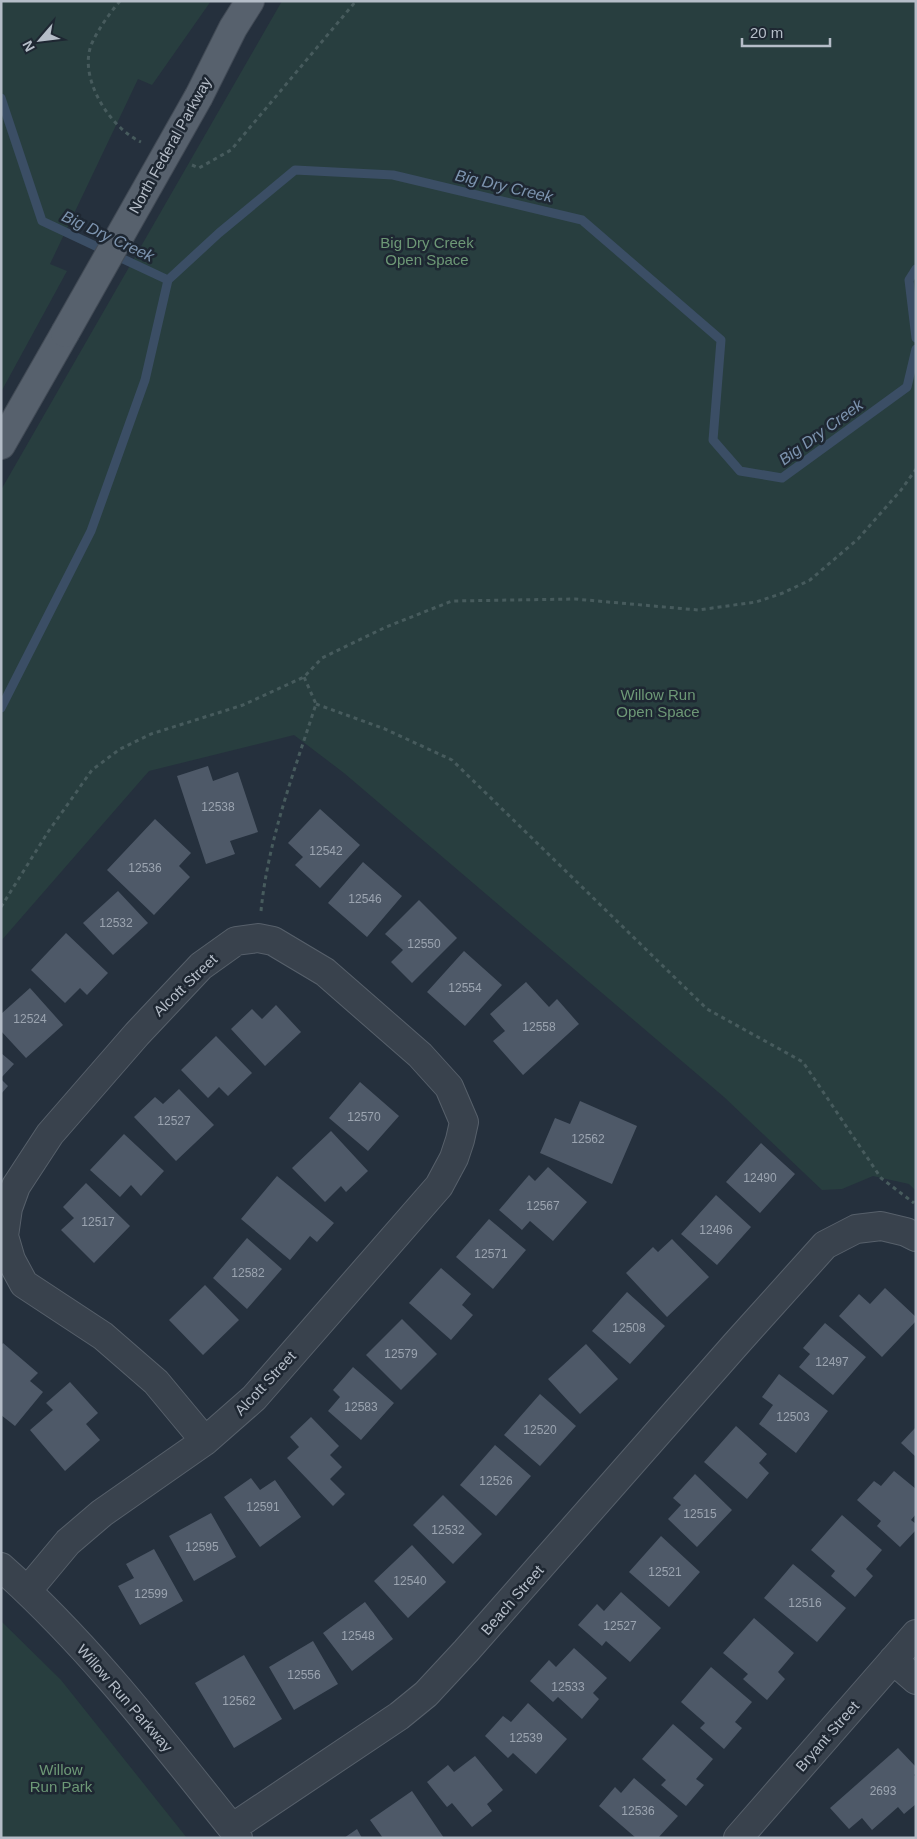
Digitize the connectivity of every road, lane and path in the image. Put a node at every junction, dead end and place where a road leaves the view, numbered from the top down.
1 (250, 1) edge
2 (1, 445) edge
3 (916, 469) edge
4 (304, 677) junction
5 (316, 704) junction
6 (1, 907) edge
7 (258, 938) junction
8 (916, 1205) edge
9 (916, 1237) edge
10 (205, 1441) junction
11 (1, 1567) edge
12 (28, 1590) junction
13 (916, 1634) edge
14 (893, 1660) junction
15 (916, 1680) edge
16 (235, 1833) edge
17 (738, 1838) edge

1 - 2 main road, North Federal Parkway, bridge
3 - 4 path
4 - 5 path
4 - 6 path
5 - 7 path
5 - 8 path
7 - 10 street, Alcott Street
7 - 10 street, Alcott Street
9 - 16 street, Beach Street
10 - 12 street, Alcott Street
11 - 12 street, Willow Run Parkway
12 - 16 street, Willow Run Parkway
13 - 14 street, Bryant Street
14 - 15 street
14 - 17 street, Bryant Street

